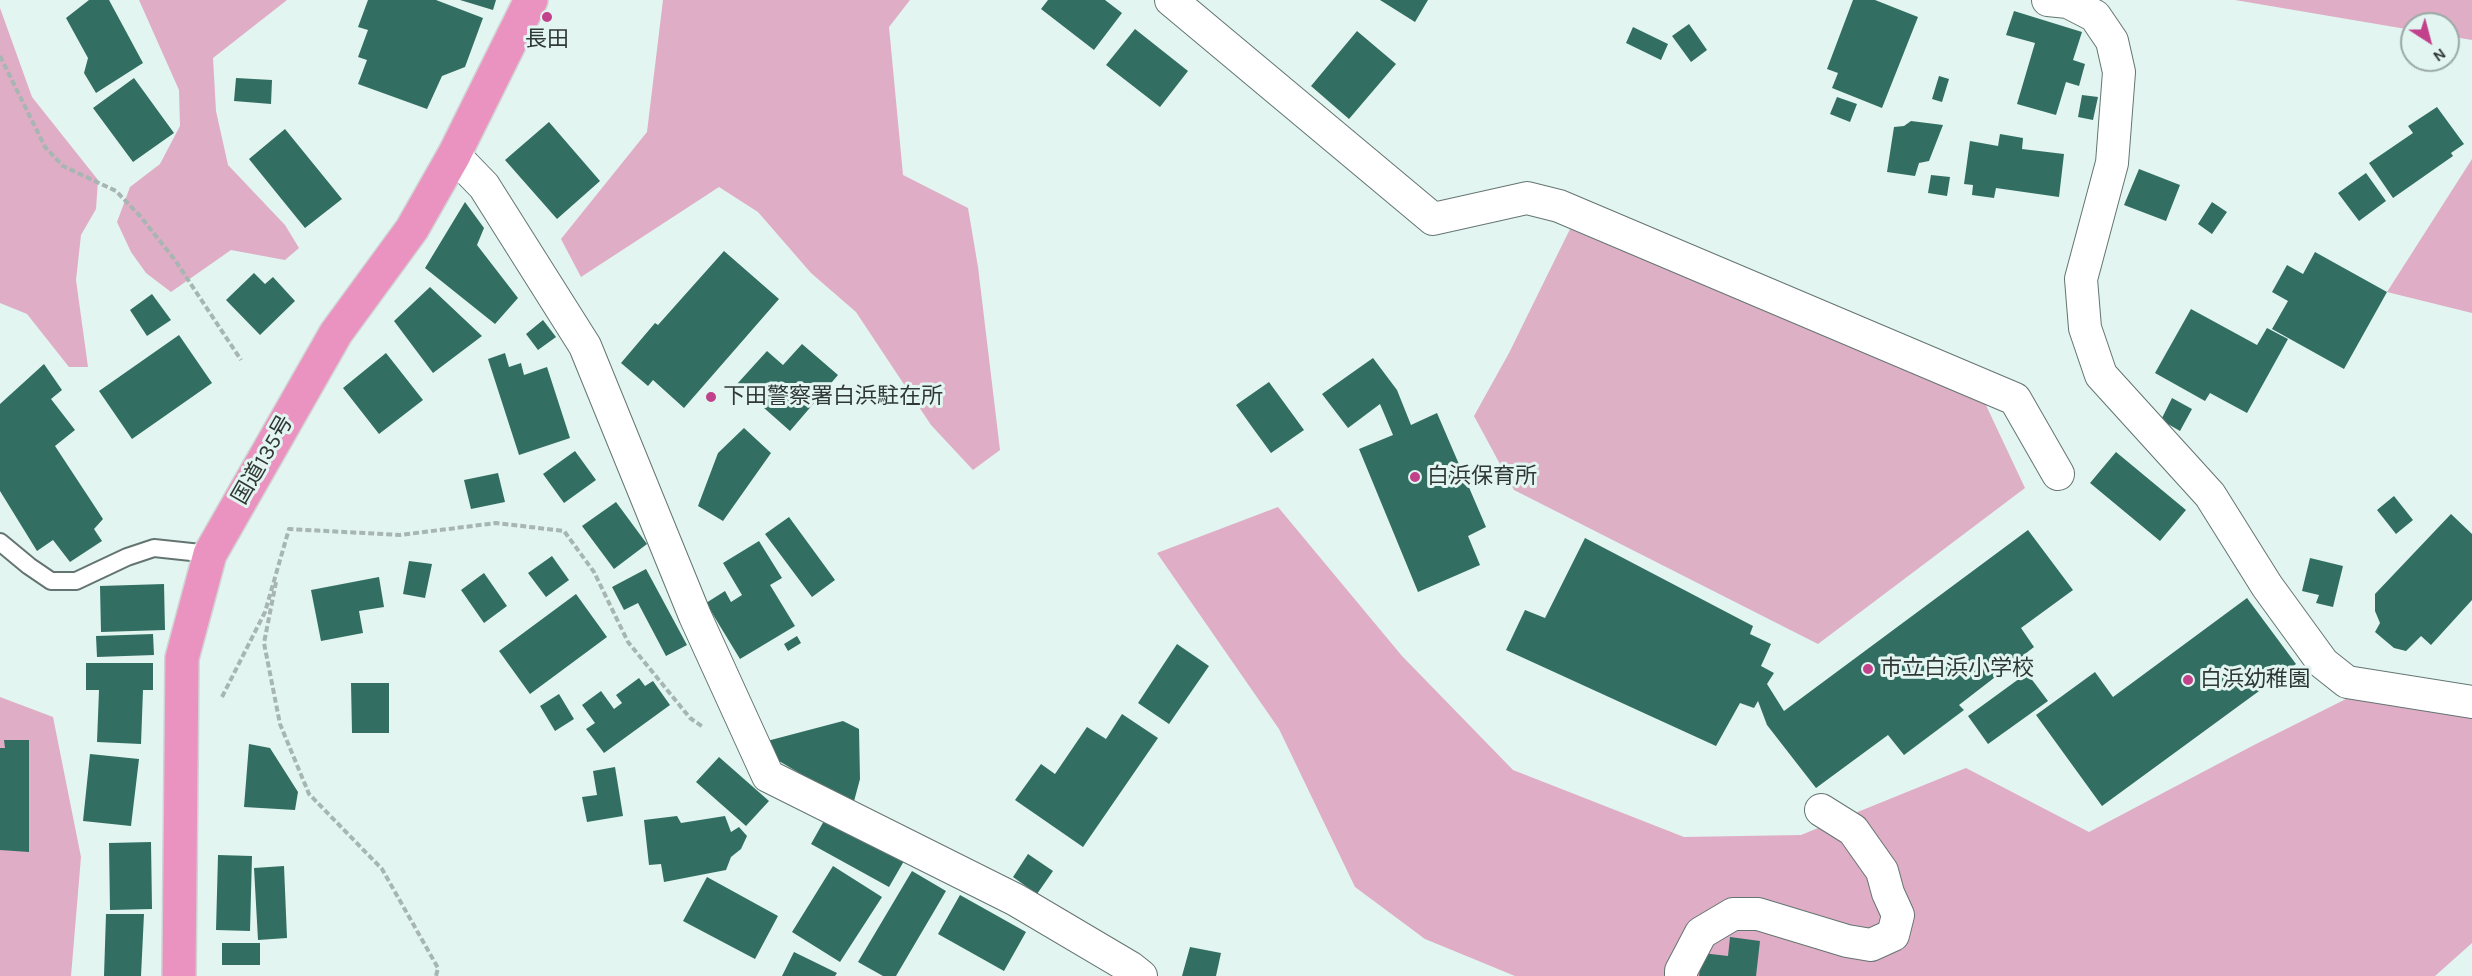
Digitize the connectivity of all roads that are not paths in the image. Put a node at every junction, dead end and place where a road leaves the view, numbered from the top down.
1 (531, 0) edge
2 (1171, 0) edge
3 (2048, 0) edge
4 (454, 155) junction
5 (2058, 474) dead end
6 (0, 542) edge
7 (210, 554) junction
8 (2472, 702) edge
9 (1821, 810) dead end
10 (179, 976) edge
11 (1141, 976) edge
12 (1681, 976) edge

1 - 4 highway, 国道135号
2 - 5 street
3 - 8 street
4 - 7 highway, 国道135号
4 - 11 street
6 - 7 lane
7 - 10 highway, 国道135号
9 - 12 street

